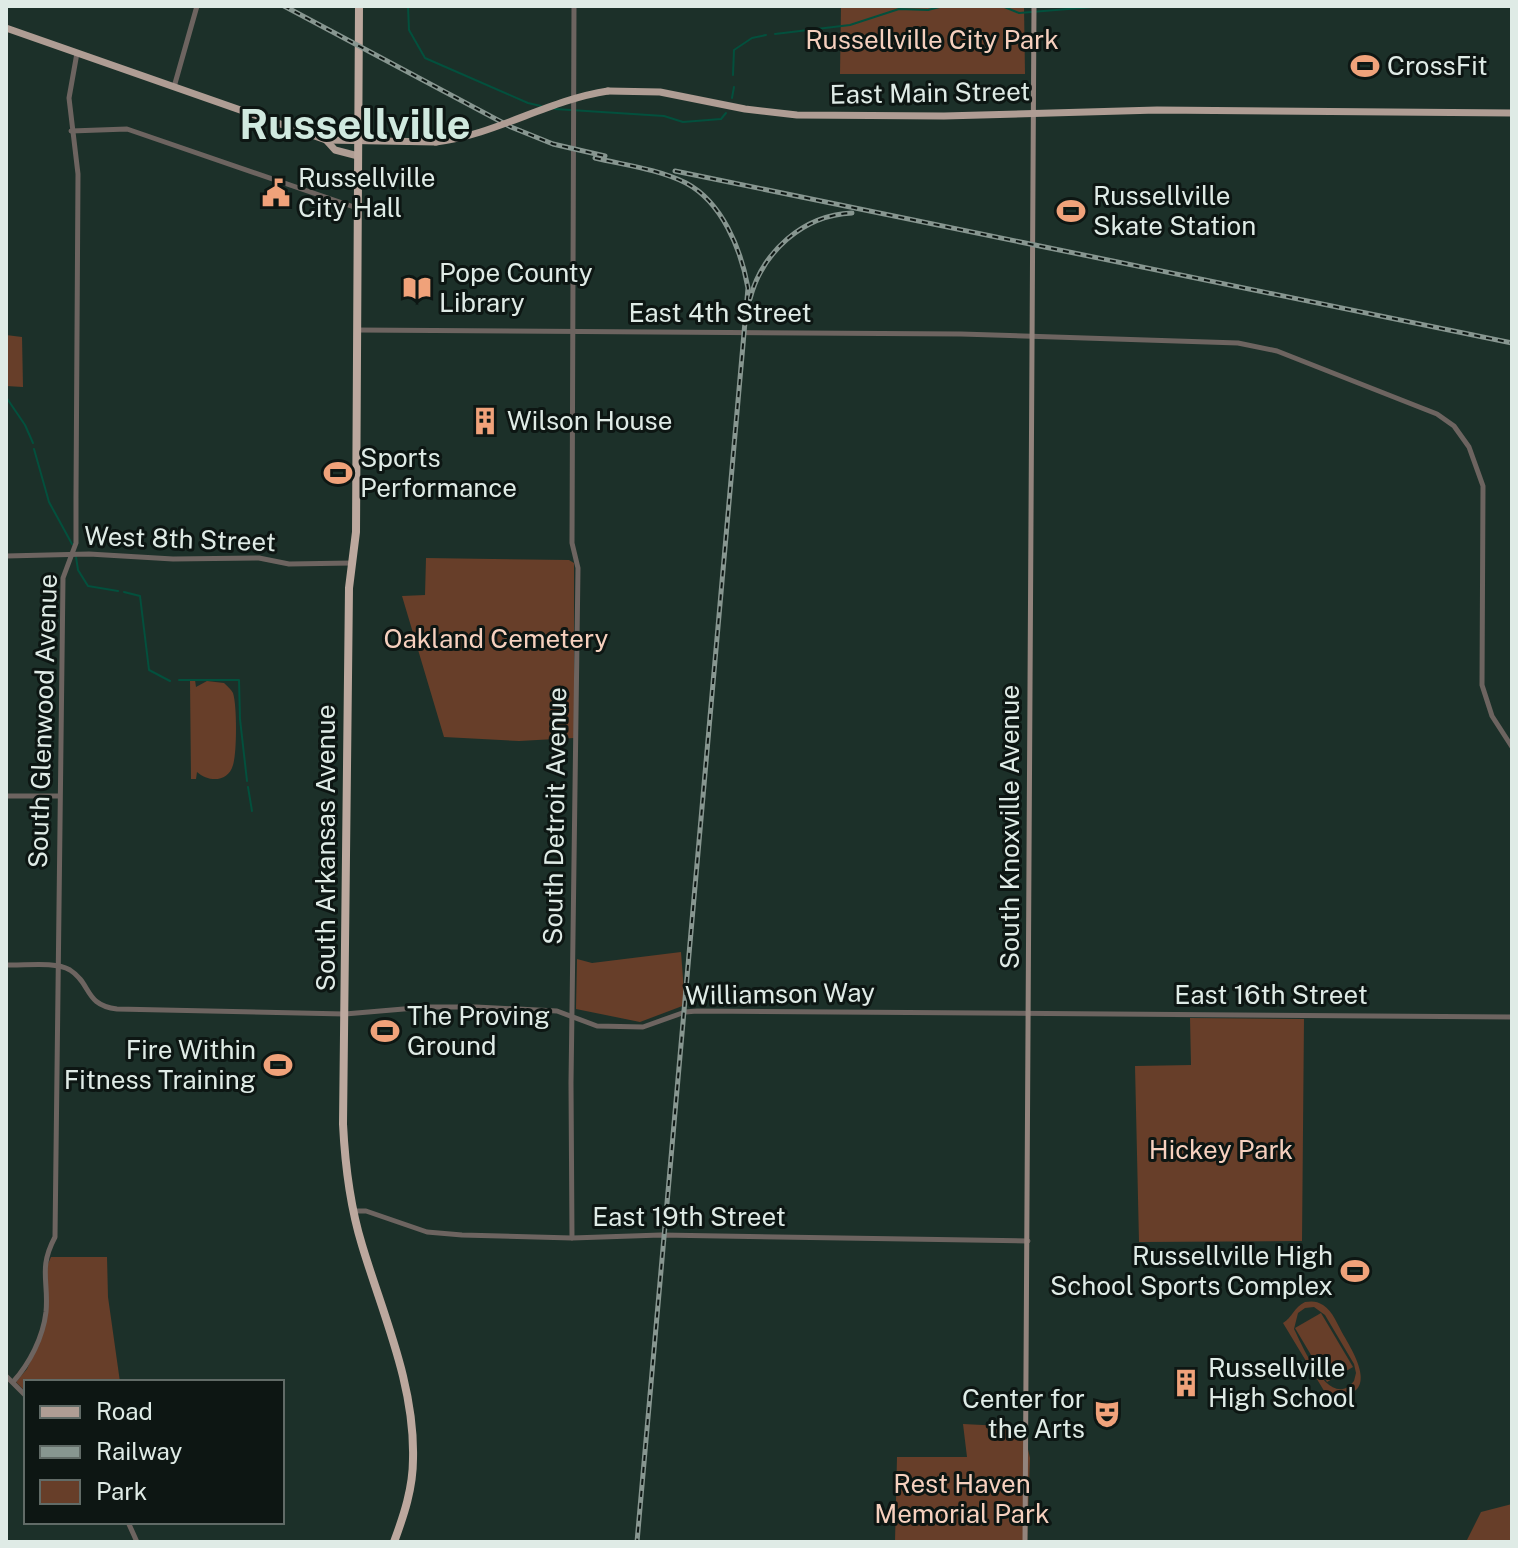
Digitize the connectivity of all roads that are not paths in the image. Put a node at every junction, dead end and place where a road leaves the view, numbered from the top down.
1 (197, 6) edge
2 (359, 6) edge
3 (574, 6) edge
4 (1034, 6) edge
5 (6, 28) edge
6 (77, 53) junction
7 (174, 87) junction
8 (1034, 112) junction
9 (1512, 113) edge
10 (71, 131) junction
11 (326, 140) junction
12 (359, 142) junction
13 (358, 156) junction
14 (358, 208) junction
15 (357, 330) junction
16 (572, 332) junction
17 (1034, 336) junction
18 (71, 555) junction
19 (6, 556) edge
20 (352, 563) junction
21 (1512, 747) edge
22 (6, 796) edge
23 (59, 796) junction
24 (6, 965) edge
25 (57, 966) junction
26 (1029, 1012) junction
27 (345, 1014) junction
28 (573, 1017) junction
29 (1512, 1017) edge
30 (354, 1211) junction
31 (572, 1238) junction
32 (1029, 1241) junction
33 (6, 1376) edge
34 (13, 1382) junction
35 (24, 1394) edge
36 (394, 1542) edge
37 (1025, 1542) edge

1 - 7 street
2 - 12 highway, South Arkansas Avenue
3 - 16 street, South Detroit Avenue
4 - 8 main road, South Knoxville Avenue
5 - 6 main road
6 - 7 main road
6 - 10 street, South Glenwood Avenue
7 - 11 main road
8 - 9 main road, East Main Street
8 - 12 main road, East Main Street, bridge
8 - 17 main road, South Knoxville Avenue
10 - 14 street
10 - 18 street, South Glenwood Avenue
11 - 12 main road, East Main Street
11 - 13 main road
12 - 13 highway, South Arkansas Avenue
13 - 14 highway, South Arkansas Avenue
14 - 15 highway, South Arkansas Avenue
15 - 16 street, East 4th Street
15 - 20 highway, South Arkansas Avenue
16 - 17 street, East 4th Street
16 - 28 street, South Detroit Avenue
17 - 21 street, East 4th Street
17 - 26 main road, South Knoxville Avenue
18 - 19 street, West 8th Street
18 - 20 street, West 8th Street
18 - 23 street, South Glenwood Avenue
20 - 27 highway, South Arkansas Avenue
22 - 23 street
23 - 25 street, South Glenwood Avenue
24 - 25 street
25 - 27 street, Williamson Way
25 - 34 street, South Glenwood Avenue
26 - 28 street, Williamson Way
26 - 29 street, East 16th Street
26 - 32 main road, South Knoxville Avenue
27 - 28 street, Williamson Way
27 - 30 highway, South Arkansas Avenue
28 - 31 street, South Detroit Avenue
30 - 31 street, East 19th Street
30 - 36 highway, South Arkansas Avenue
31 - 32 street, East 19th Street
32 - 37 main road, South Knoxville Avenue
33 - 34 street
34 - 35 street

